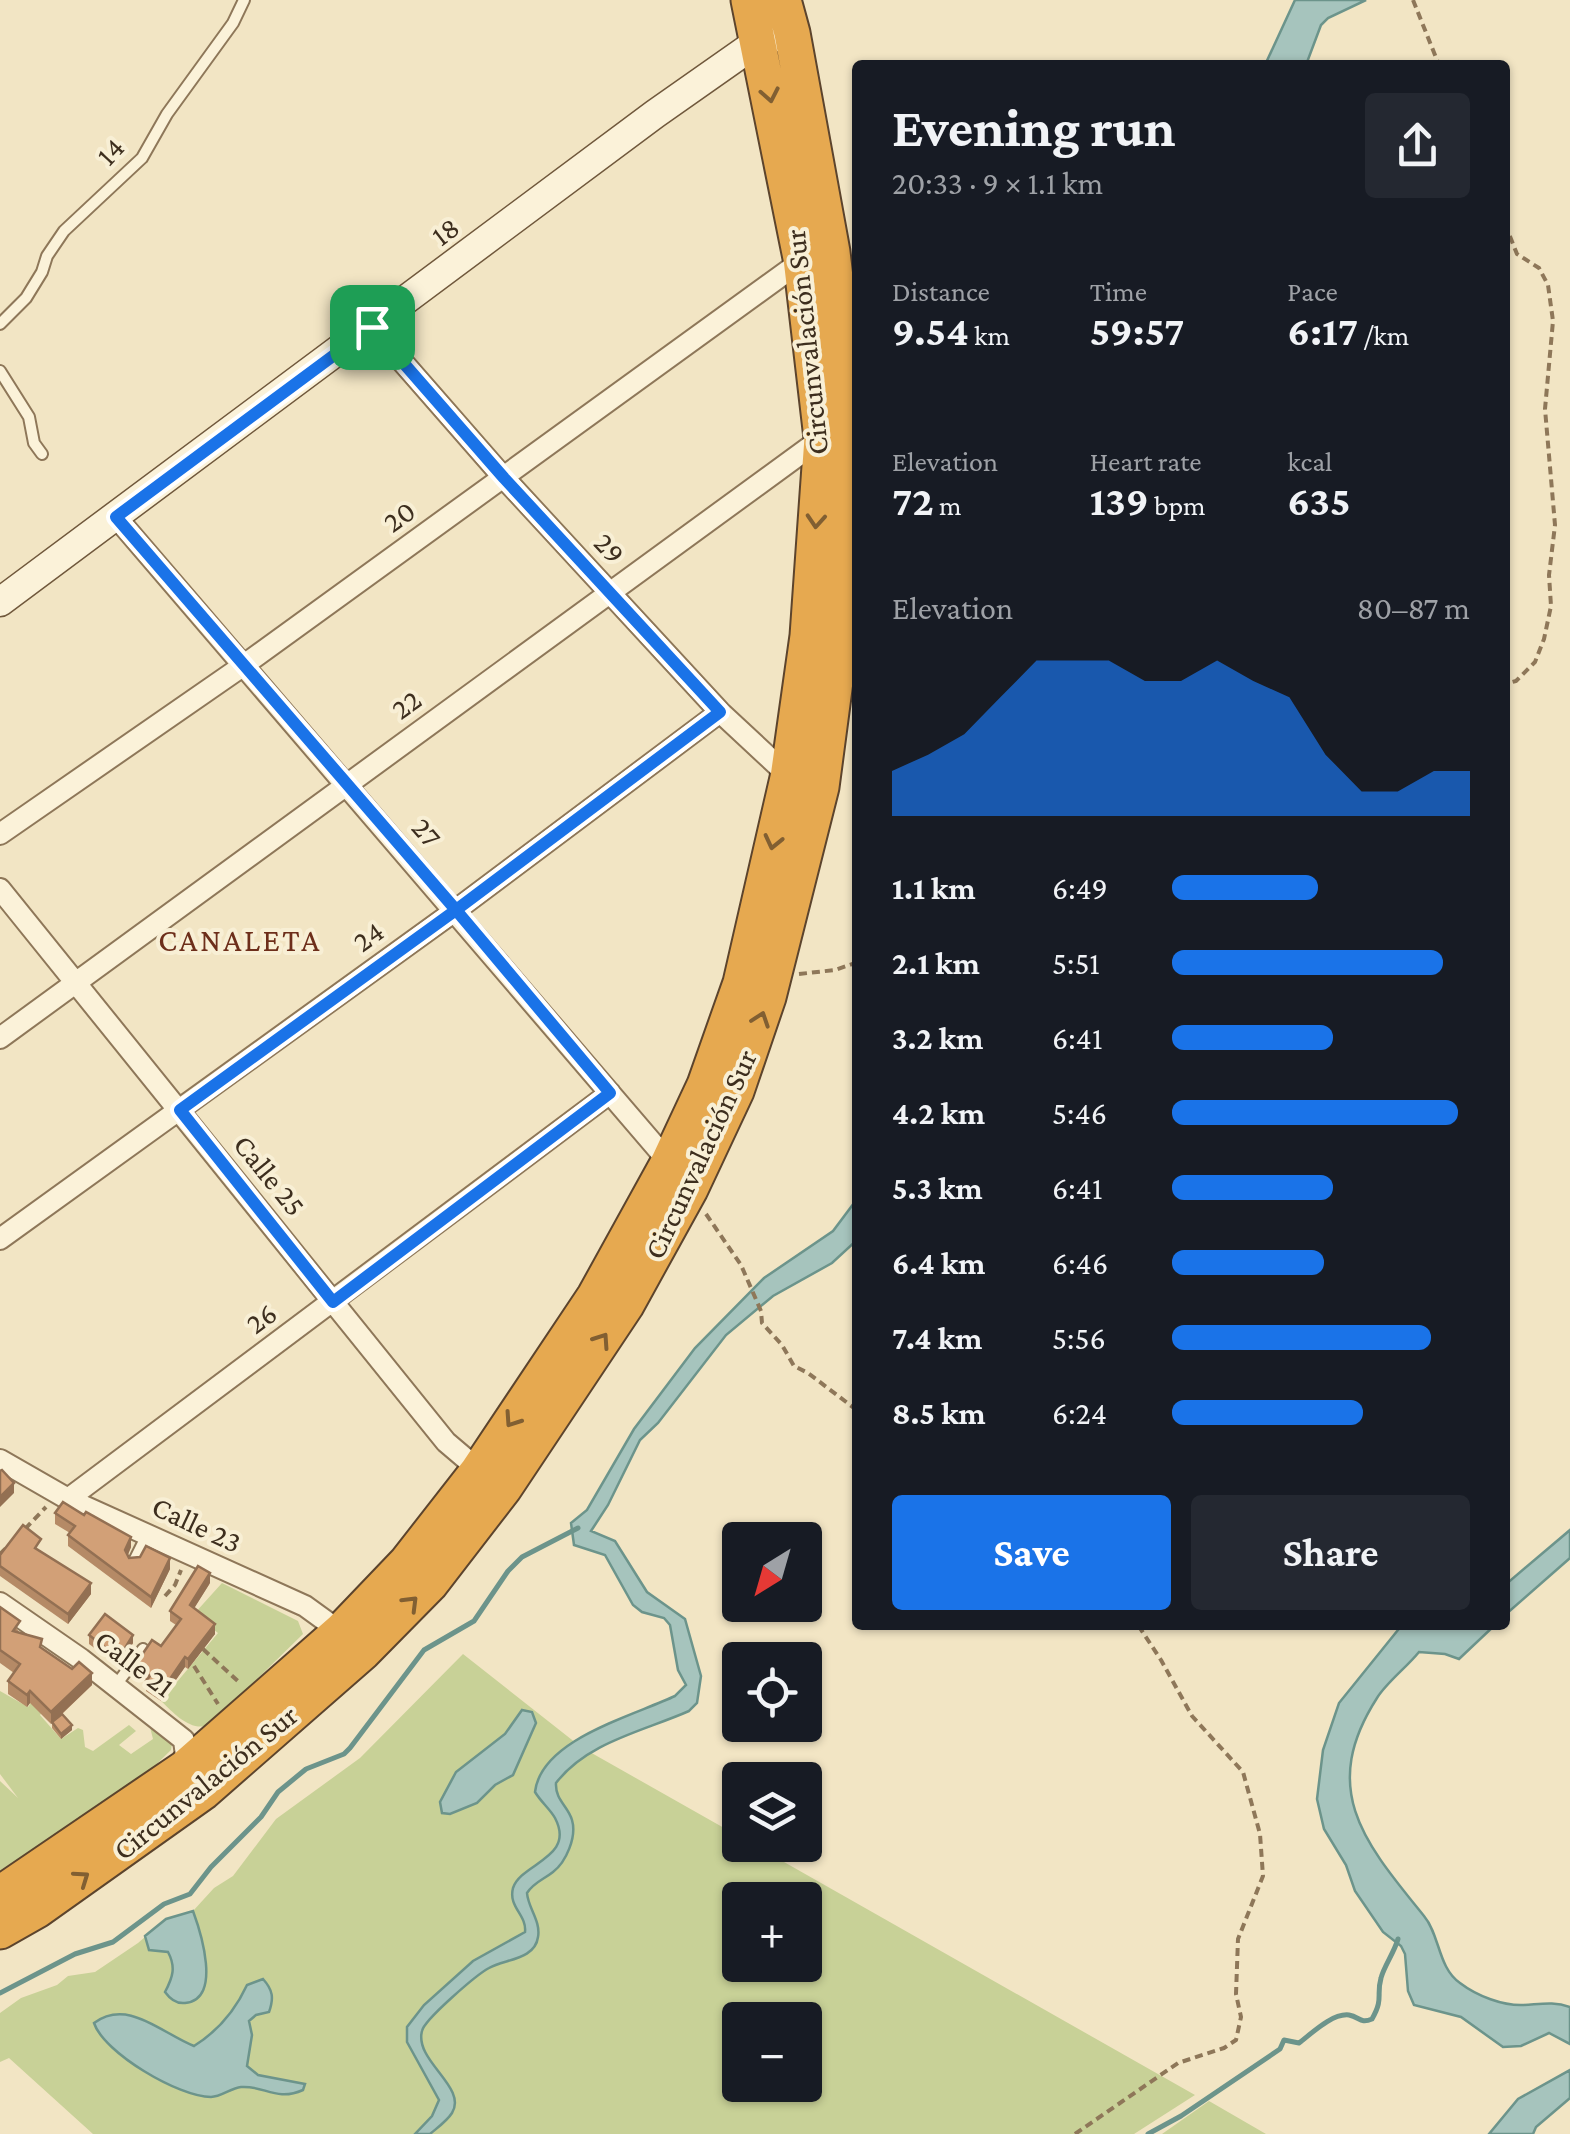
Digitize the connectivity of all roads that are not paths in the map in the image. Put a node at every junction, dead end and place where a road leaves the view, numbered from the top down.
1 (244, 0) edge
2 (748, 0) edge
3 (778, 25) edge
4 (817, 255) junction
5 (0, 324) edge
6 (372, 327) junction
7 (0, 371) edge
8 (838, 439) junction
9 (42, 454) dead end
10 (504, 478) junction
11 (116, 517) junction
12 (610, 592) junction
13 (0, 602) edge
14 (244, 665) junction
15 (720, 712) junction
16 (805, 782) junction
17 (347, 785) junction
18 (0, 834) edge
19 (0, 889) edge
20 (456, 910) junction
21 (77, 982) junction
22 (0, 1038) edge
23 (610, 1093) junction
24 (180, 1110) junction
25 (680, 1176) junction
26 (0, 1240) edge
27 (333, 1302) junction
28 (0, 1460) edge
29 (491, 1479) junction
30 (68, 1500) junction
31 (148, 1534) junction
32 (134, 1561) edge
33 (0, 1603) edge
34 (352, 1641) junction
35 (143, 1649) edge
36 (116, 1685) junction
37 (194, 1780) junction
38 (0, 1894) edge
39 (0, 1931) edge

1 - 5 lane, 14
2 - 3 highway, Circunvalación Sur
3 - 4 highway, Circunvalación Sur
3 - 6 street, 18
4 - 8 highway, Circunvalación Sur
4 - 10 street, 20
6 - 10 street, 29
6 - 11 street, 18
7 - 9 lane
8 - 12 street, 22
8 - 16 highway, Circunvalación Sur
10 - 12 street, 29
10 - 14 street, 20
11 - 13 street, 18
11 - 14 street, 27
12 - 15 street, 29
12 - 17 street, 22
14 - 17 street, 27
14 - 18 street, 20
15 - 16 street, 29
15 - 20 street, 24
16 - 25 highway, Circunvalación Sur
17 - 20 street, 27
17 - 21 street, 22
19 - 21 street, Calle 25
20 - 23 street, 27
20 - 24 street, 24
21 - 22 street, 22
21 - 24 street, Calle 25
23 - 25 street, 27
23 - 27 street, 26
24 - 26 street, 24
24 - 27 street, Calle 25
25 - 29 highway, Circunvalación Sur
27 - 29 street, Calle 25
27 - 30 street, 26
28 - 30 street, Calle 23
29 - 34 highway, Circunvalación Sur
30 - 31 street, Calle 23
31 - 32 lane
31 - 34 street, Calle 23
33 - 36 street, Calle 21
34 - 37 highway, Circunvalación Sur
35 - 36 lane
36 - 37 street, Calle 21
37 - 38 highway, Circunvalación Sur
39 -> 37 highway, Circunvalación Sur

